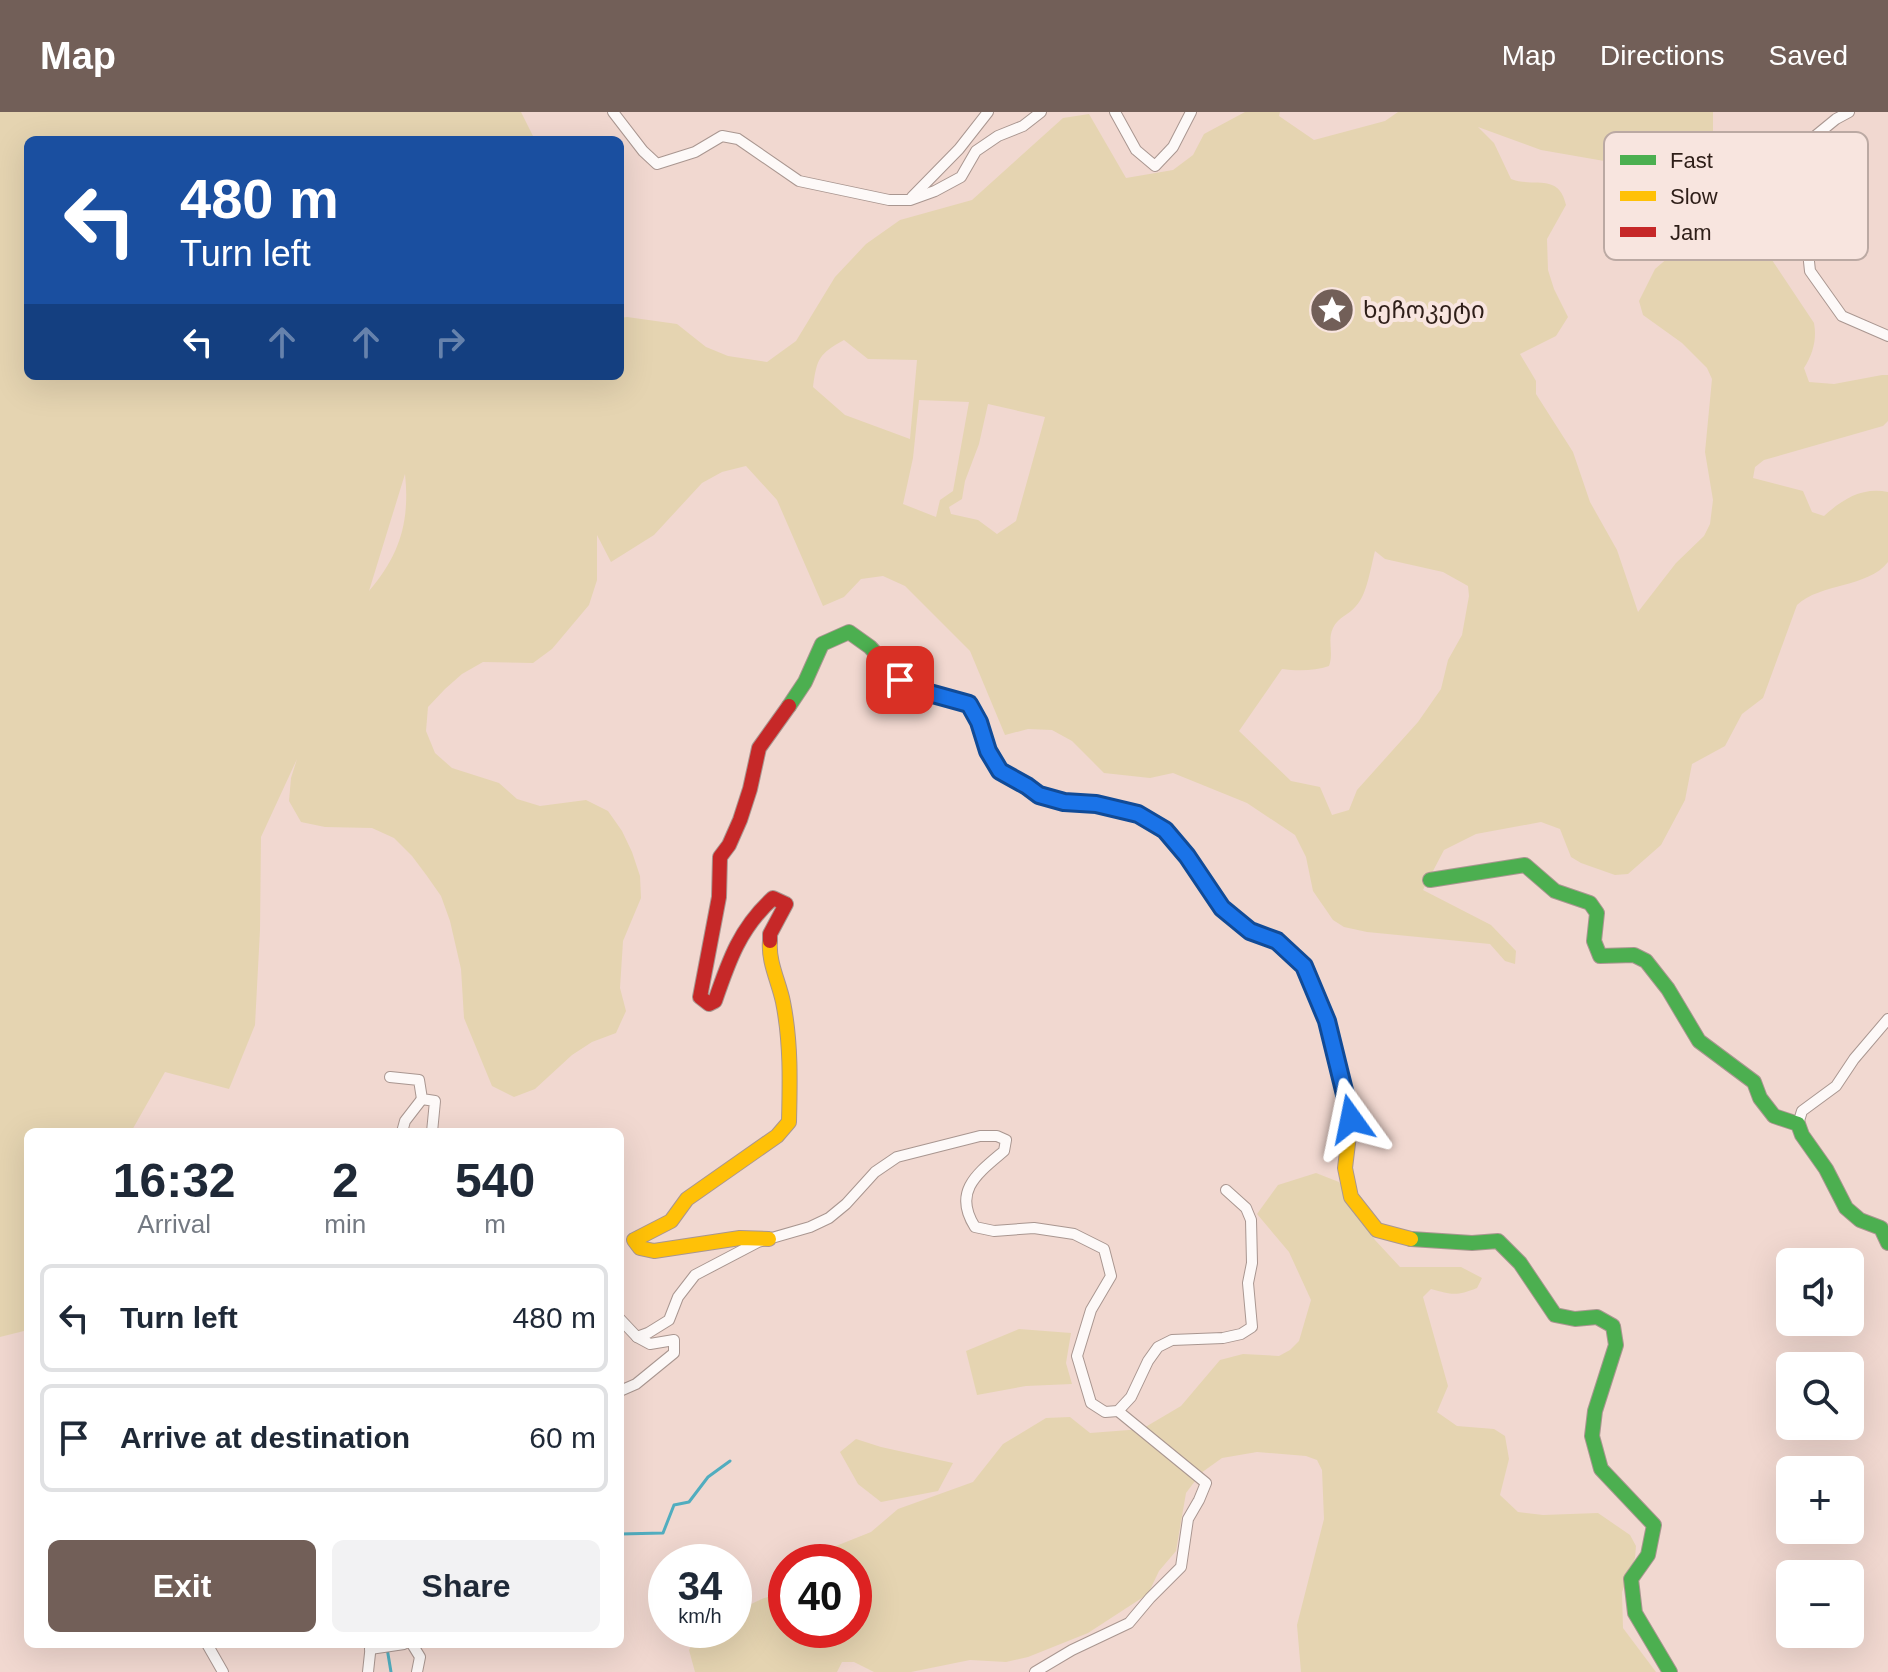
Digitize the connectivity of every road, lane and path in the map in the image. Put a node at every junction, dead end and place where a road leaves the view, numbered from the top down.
1 (613, 112) edge
2 (988, 112) edge
3 (1041, 112) edge
4 (1115, 112) edge
5 (1191, 112) edge
6 (1849, 112) edge
7 (1820, 132) edge
8 (910, 200) junction
9 (1809, 260) edge
10 (1888, 336) edge
11 (1430, 880) dead end
12 (1888, 1019) edge
13 (390, 1077) dead end
14 (422, 1099) junction
15 (1798, 1124) junction
16 (403, 1128) edge
17 (432, 1128) edge
18 (1226, 1190) dead end
19 (769, 1239) junction
20 (1888, 1243) edge
21 (624, 1323) edge
22 (637, 1337) junction
23 (624, 1389) edge
24 (1118, 1411) junction
25 (209, 1648) edge
26 (371, 1648) edge
27 (414, 1648) edge
28 (223, 1672) edge
29 (368, 1672) edge
30 (417, 1672) edge
31 (1035, 1672) edge
32 (1670, 1672) edge

1 - 8 street
2 - 8 street
3 - 8 street
4 - 5 street
6 - 7 street
9 - 10 street
11 - 15 street
12 - 15 street
13 - 14 street
14 - 16 street
14 - 17 street
15 - 20 street
18 - 24 street
19 - 22 street
19 - 24 street
19 - 32 street
21 - 22 street
22 - 23 street
24 - 31 street
25 - 28 street
26 - 29 street
27 - 30 street

